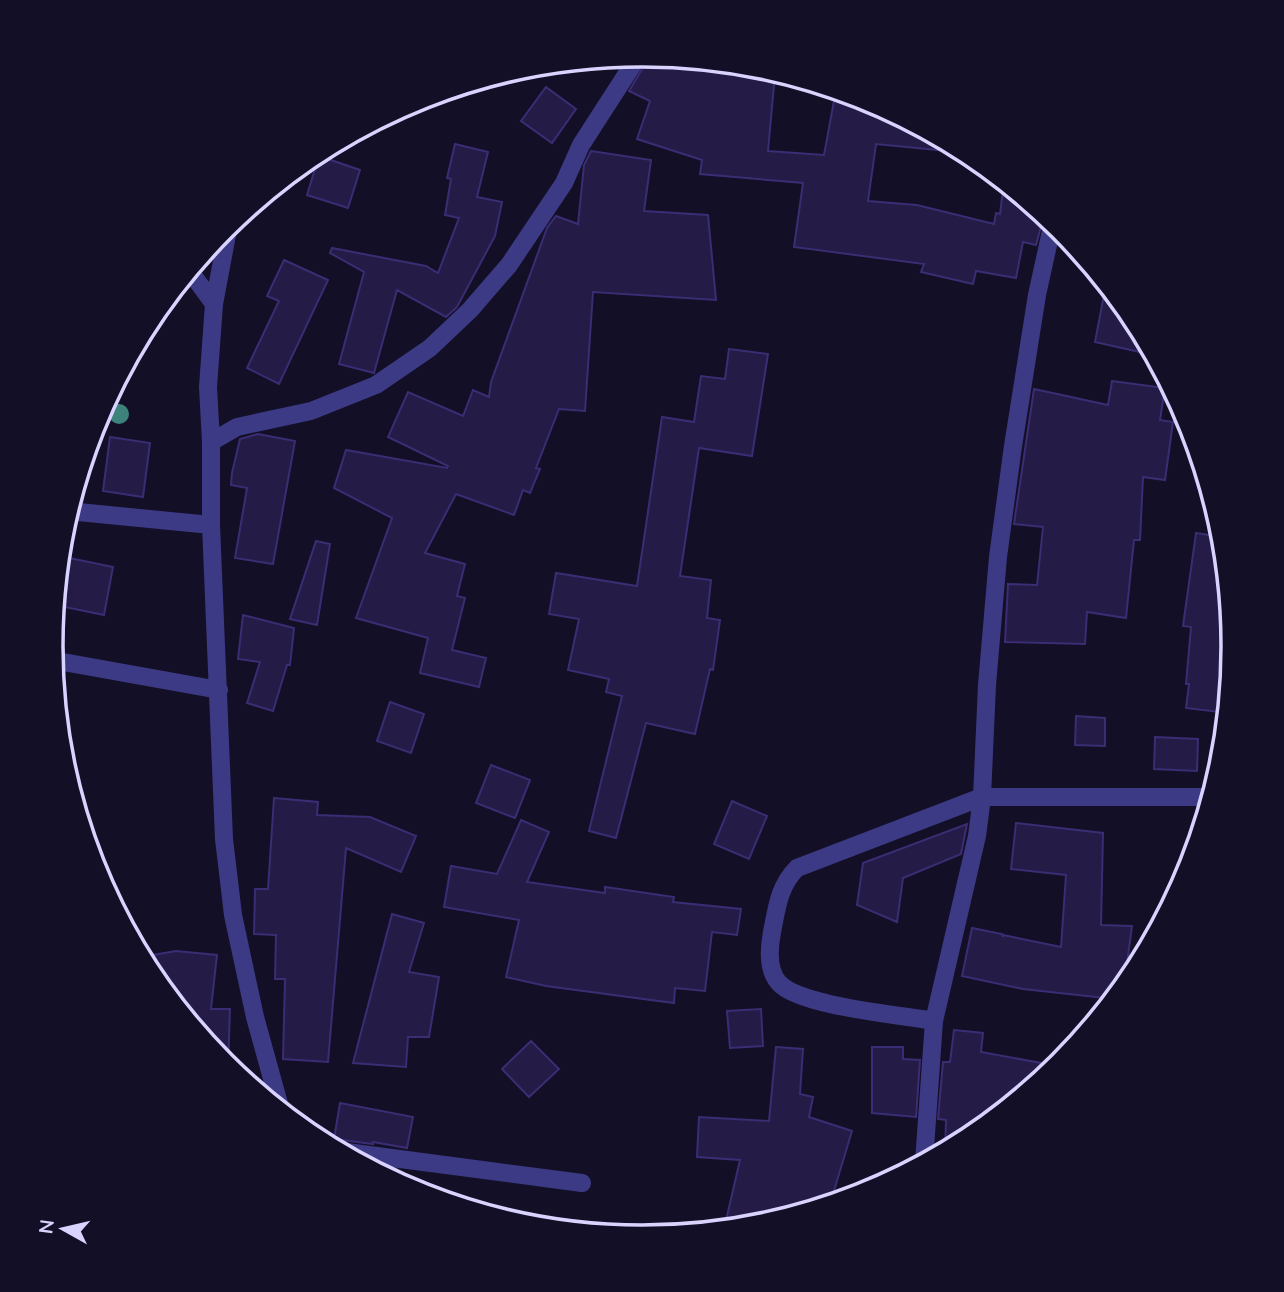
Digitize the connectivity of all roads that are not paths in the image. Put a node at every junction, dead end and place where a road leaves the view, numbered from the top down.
1 (631, 67) edge
2 (1050, 236) edge
3 (225, 245) edge
4 (195, 279) edge
5 (214, 304) junction
6 (211, 442) junction
7 (79, 513) edge
8 (211, 525) junction
9 (63, 662) edge
10 (219, 690) junction
11 (982, 797) junction
12 (1201, 797) edge
13 (934, 1021) junction
14 (276, 1094) edge
15 (925, 1150) edge
16 (366, 1155) edge
17 (582, 1183) dead end

1 - 6 street
2 - 11 street
3 - 5 street
4 - 5 street
5 - 6 street
6 - 8 street
7 - 8 street
8 - 10 street
9 - 10 street
10 - 14 street
11 - 12 street
11 - 13 street
11 - 13 street
13 - 15 street
16 - 17 street

